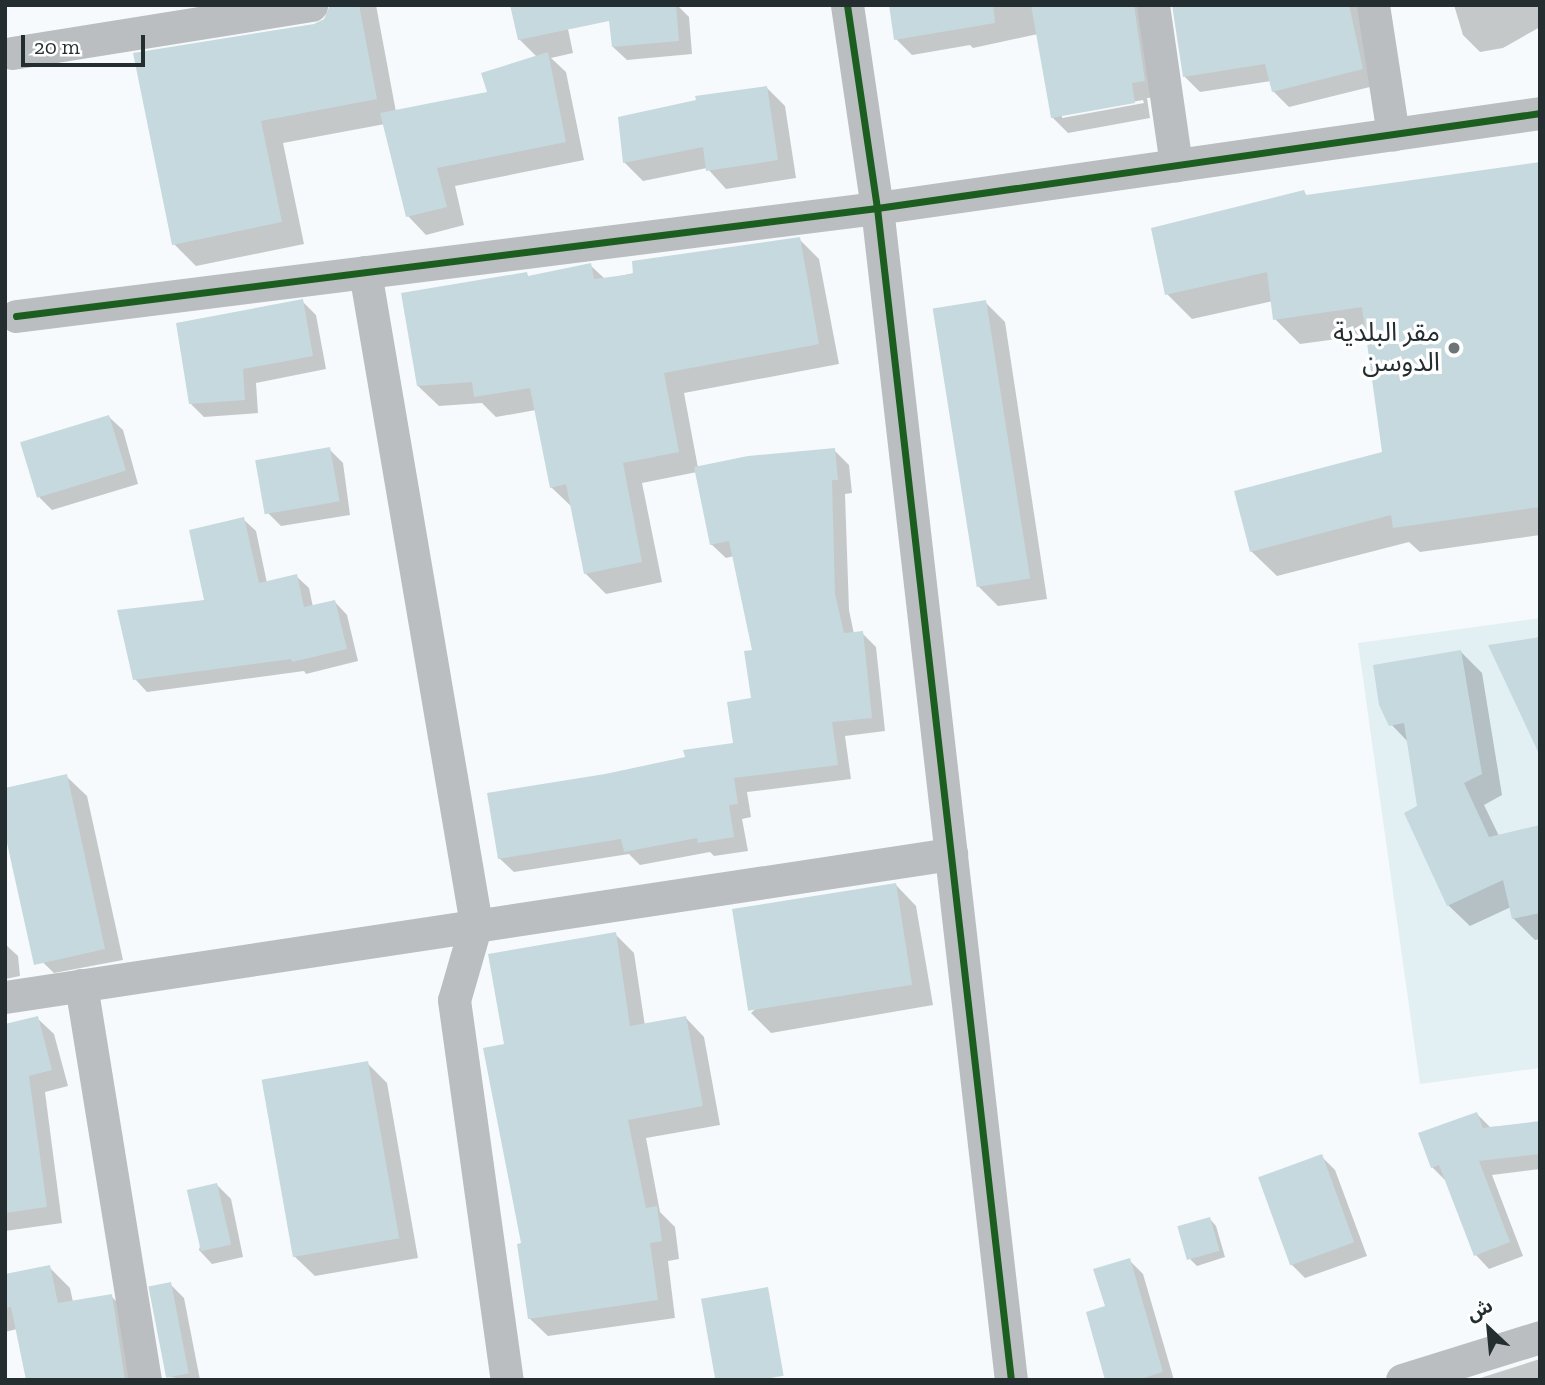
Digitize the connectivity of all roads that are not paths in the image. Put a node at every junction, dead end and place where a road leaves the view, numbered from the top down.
1 (311, 5) edge
2 (847, 5) edge
3 (1153, 5) edge
4 (1373, 5) edge
5 (12, 52) dead end
6 (1540, 113) edge
7 (1394, 134) junction
8 (1176, 165) junction
9 (877, 208) junction
10 (365, 272) junction
11 (16, 316) dead end
12 (951, 854) junction
13 (476, 924) junction
14 (81, 985) junction
15 (5, 997) edge
16 (1540, 1337) edge
17 (145, 1380) edge
18 (506, 1380) edge
19 (1011, 1380) edge
20 (1402, 1380) edge

1 - 5 street
2 - 9 street
3 - 8 street
4 - 7 street
6 - 7 street
7 - 8 street
8 - 9 street
9 - 10 street
9 - 12 street
10 - 11 street
10 - 13 street
12 - 13 street
12 - 19 street
13 - 14 street
13 - 18 street
14 - 15 street
14 - 17 street
16 - 20 street

